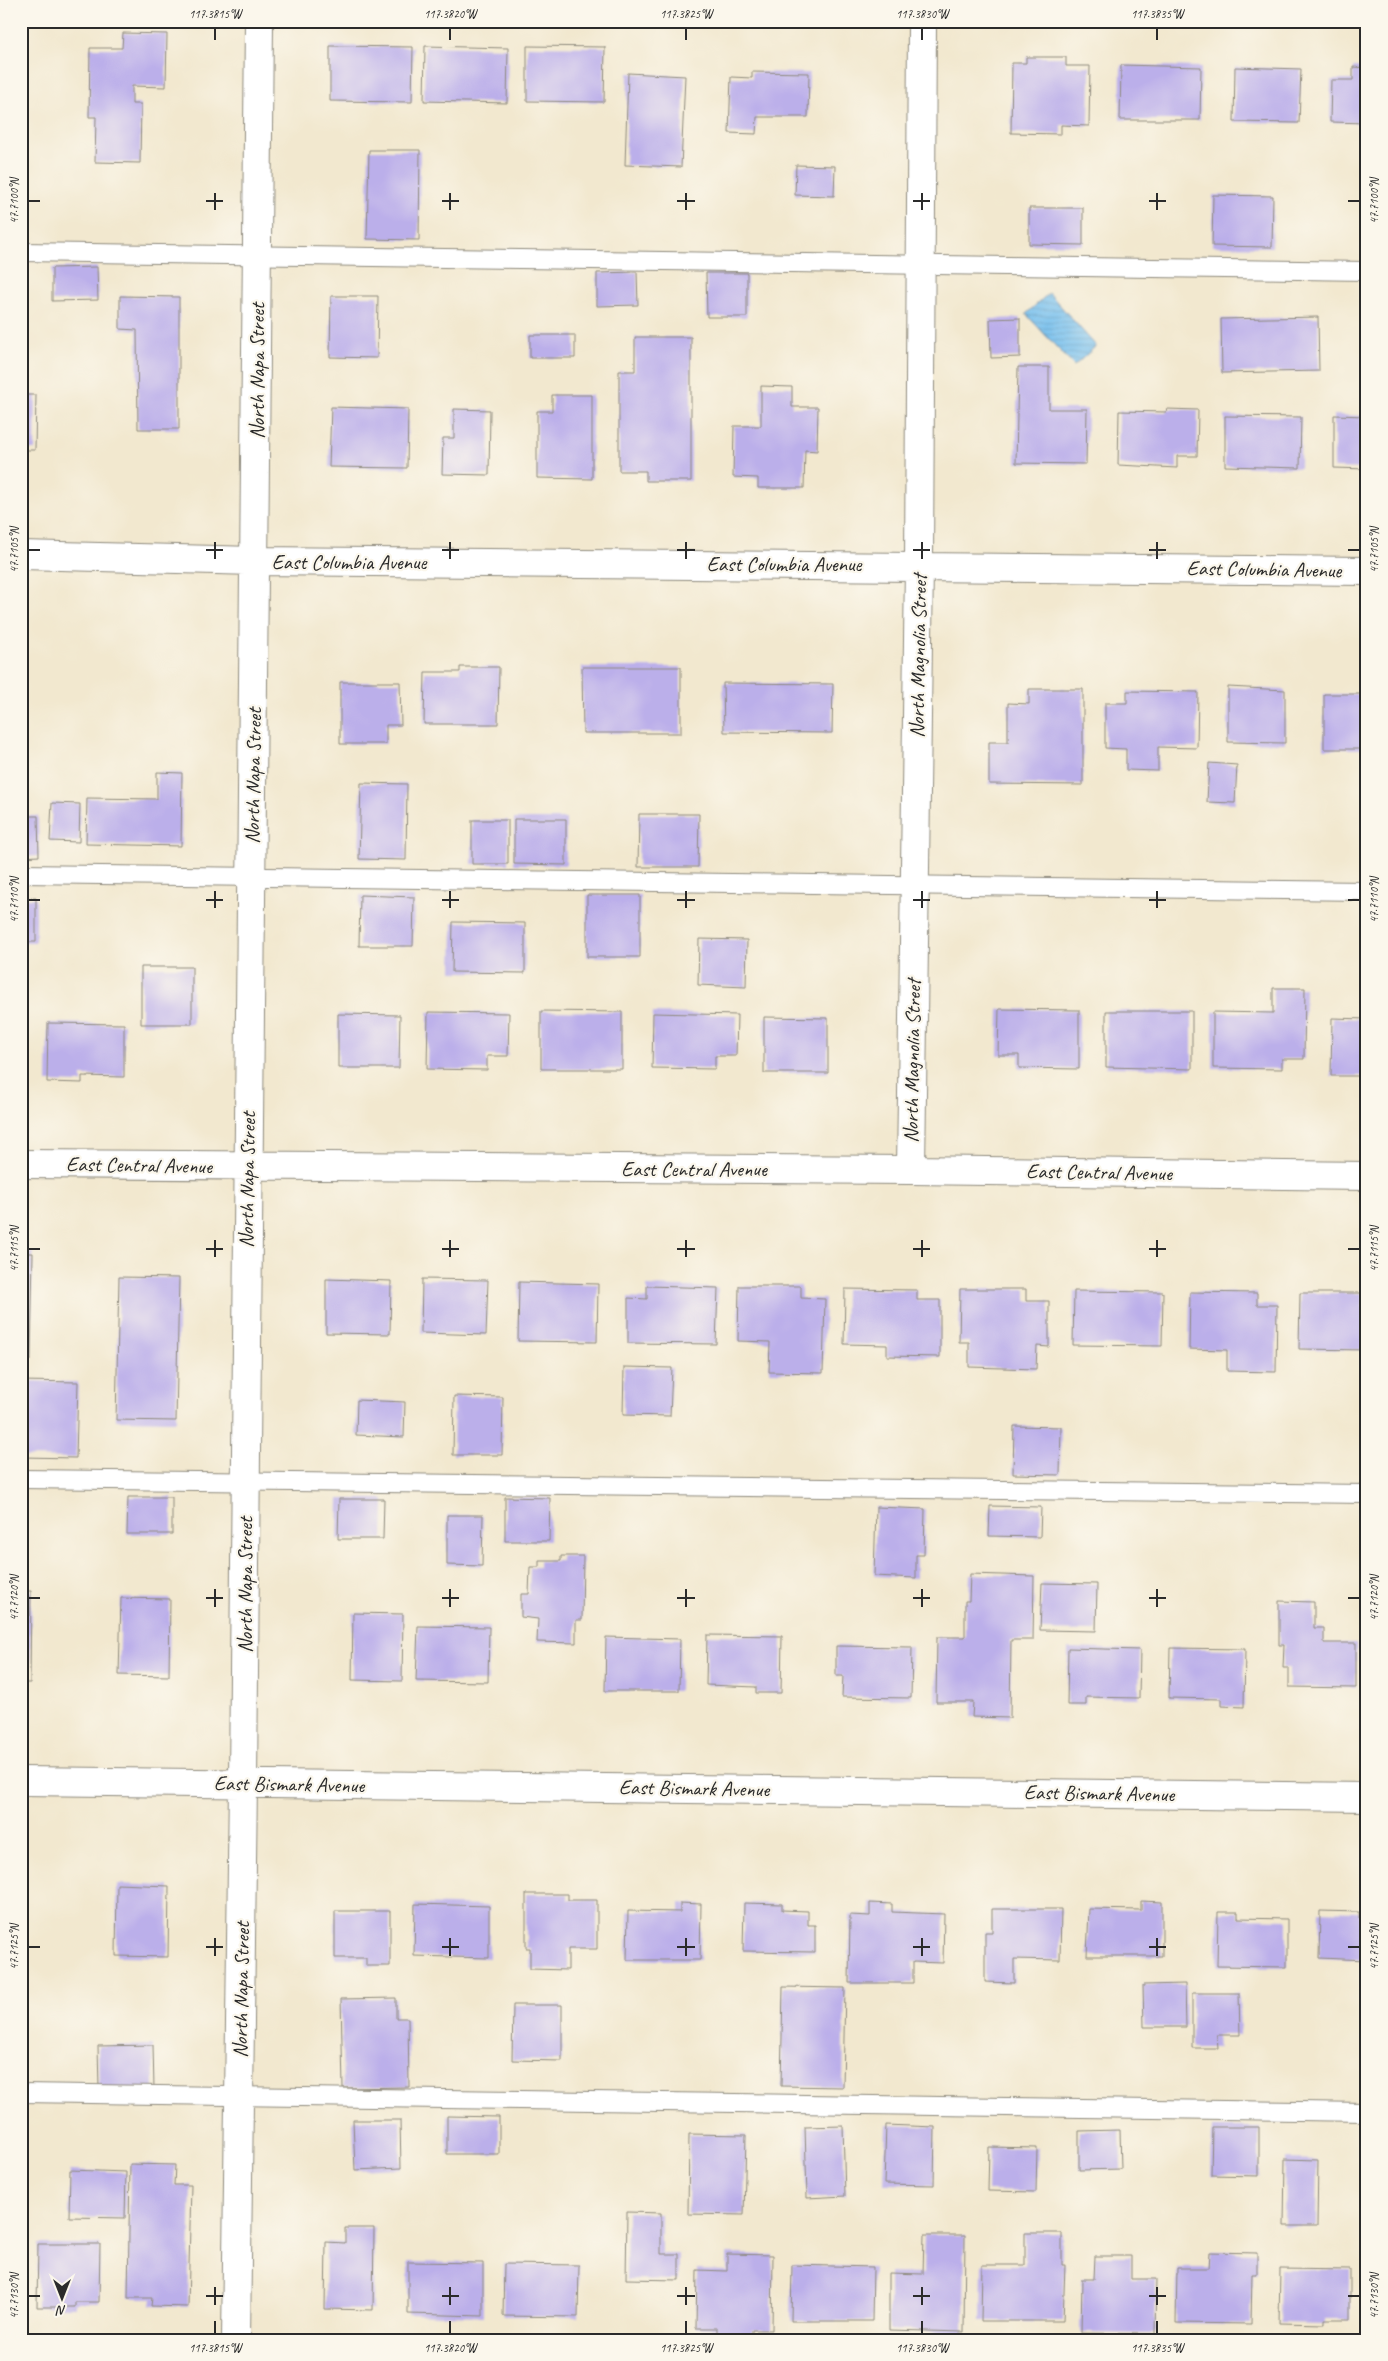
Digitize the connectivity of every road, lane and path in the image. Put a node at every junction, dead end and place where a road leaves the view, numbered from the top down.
1 (259, 21) edge
2 (922, 21) edge
3 (21, 252) edge
4 (258, 254) junction
5 (921, 263) junction
6 (1367, 271) edge
7 (21, 555) edge
8 (255, 561) junction
9 (919, 565) junction
10 (1367, 571) edge
11 (21, 874) edge
12 (251, 875) junction
13 (914, 885) junction
14 (1367, 891) edge
15 (21, 1164) edge
16 (247, 1166) junction
17 (911, 1170) junction
18 (1367, 1176) edge
19 (21, 1479) edge
20 (245, 1482) junction
21 (1367, 1494) edge
22 (21, 1781) edge
23 (243, 1783) junction
24 (1367, 1796) edge
25 (21, 2093) edge
26 (239, 2096) junction
27 (1367, 2112) edge
28 (236, 2340) edge

1 - 4 street, North Napa Street
2 - 5 street, North Magnolia Street
3 - 4 lane
4 - 5 lane
4 - 8 street, North Napa Street
5 - 6 lane
5 - 9 street, North Magnolia Street
7 - 8 street, East Columbia Avenue
8 - 9 street, East Columbia Avenue
8 - 12 street, North Napa Street
9 - 10 street, East Columbia Avenue
9 - 13 street, North Magnolia Street
11 - 12 lane
12 - 13 lane
12 - 16 street, North Napa Street
13 - 14 lane
13 - 17 street, North Magnolia Street
15 - 16 street, East Central Avenue
16 - 17 street, East Central Avenue
16 - 20 street, North Napa Street
17 - 18 street, East Central Avenue
19 - 20 lane
20 - 21 lane
20 - 23 street, North Napa Street
22 - 23 street, East Bismark Avenue
23 - 24 street, East Bismark Avenue
23 - 26 street, North Napa Street
25 - 26 lane
26 - 27 lane
26 - 28 street, North Napa Street

